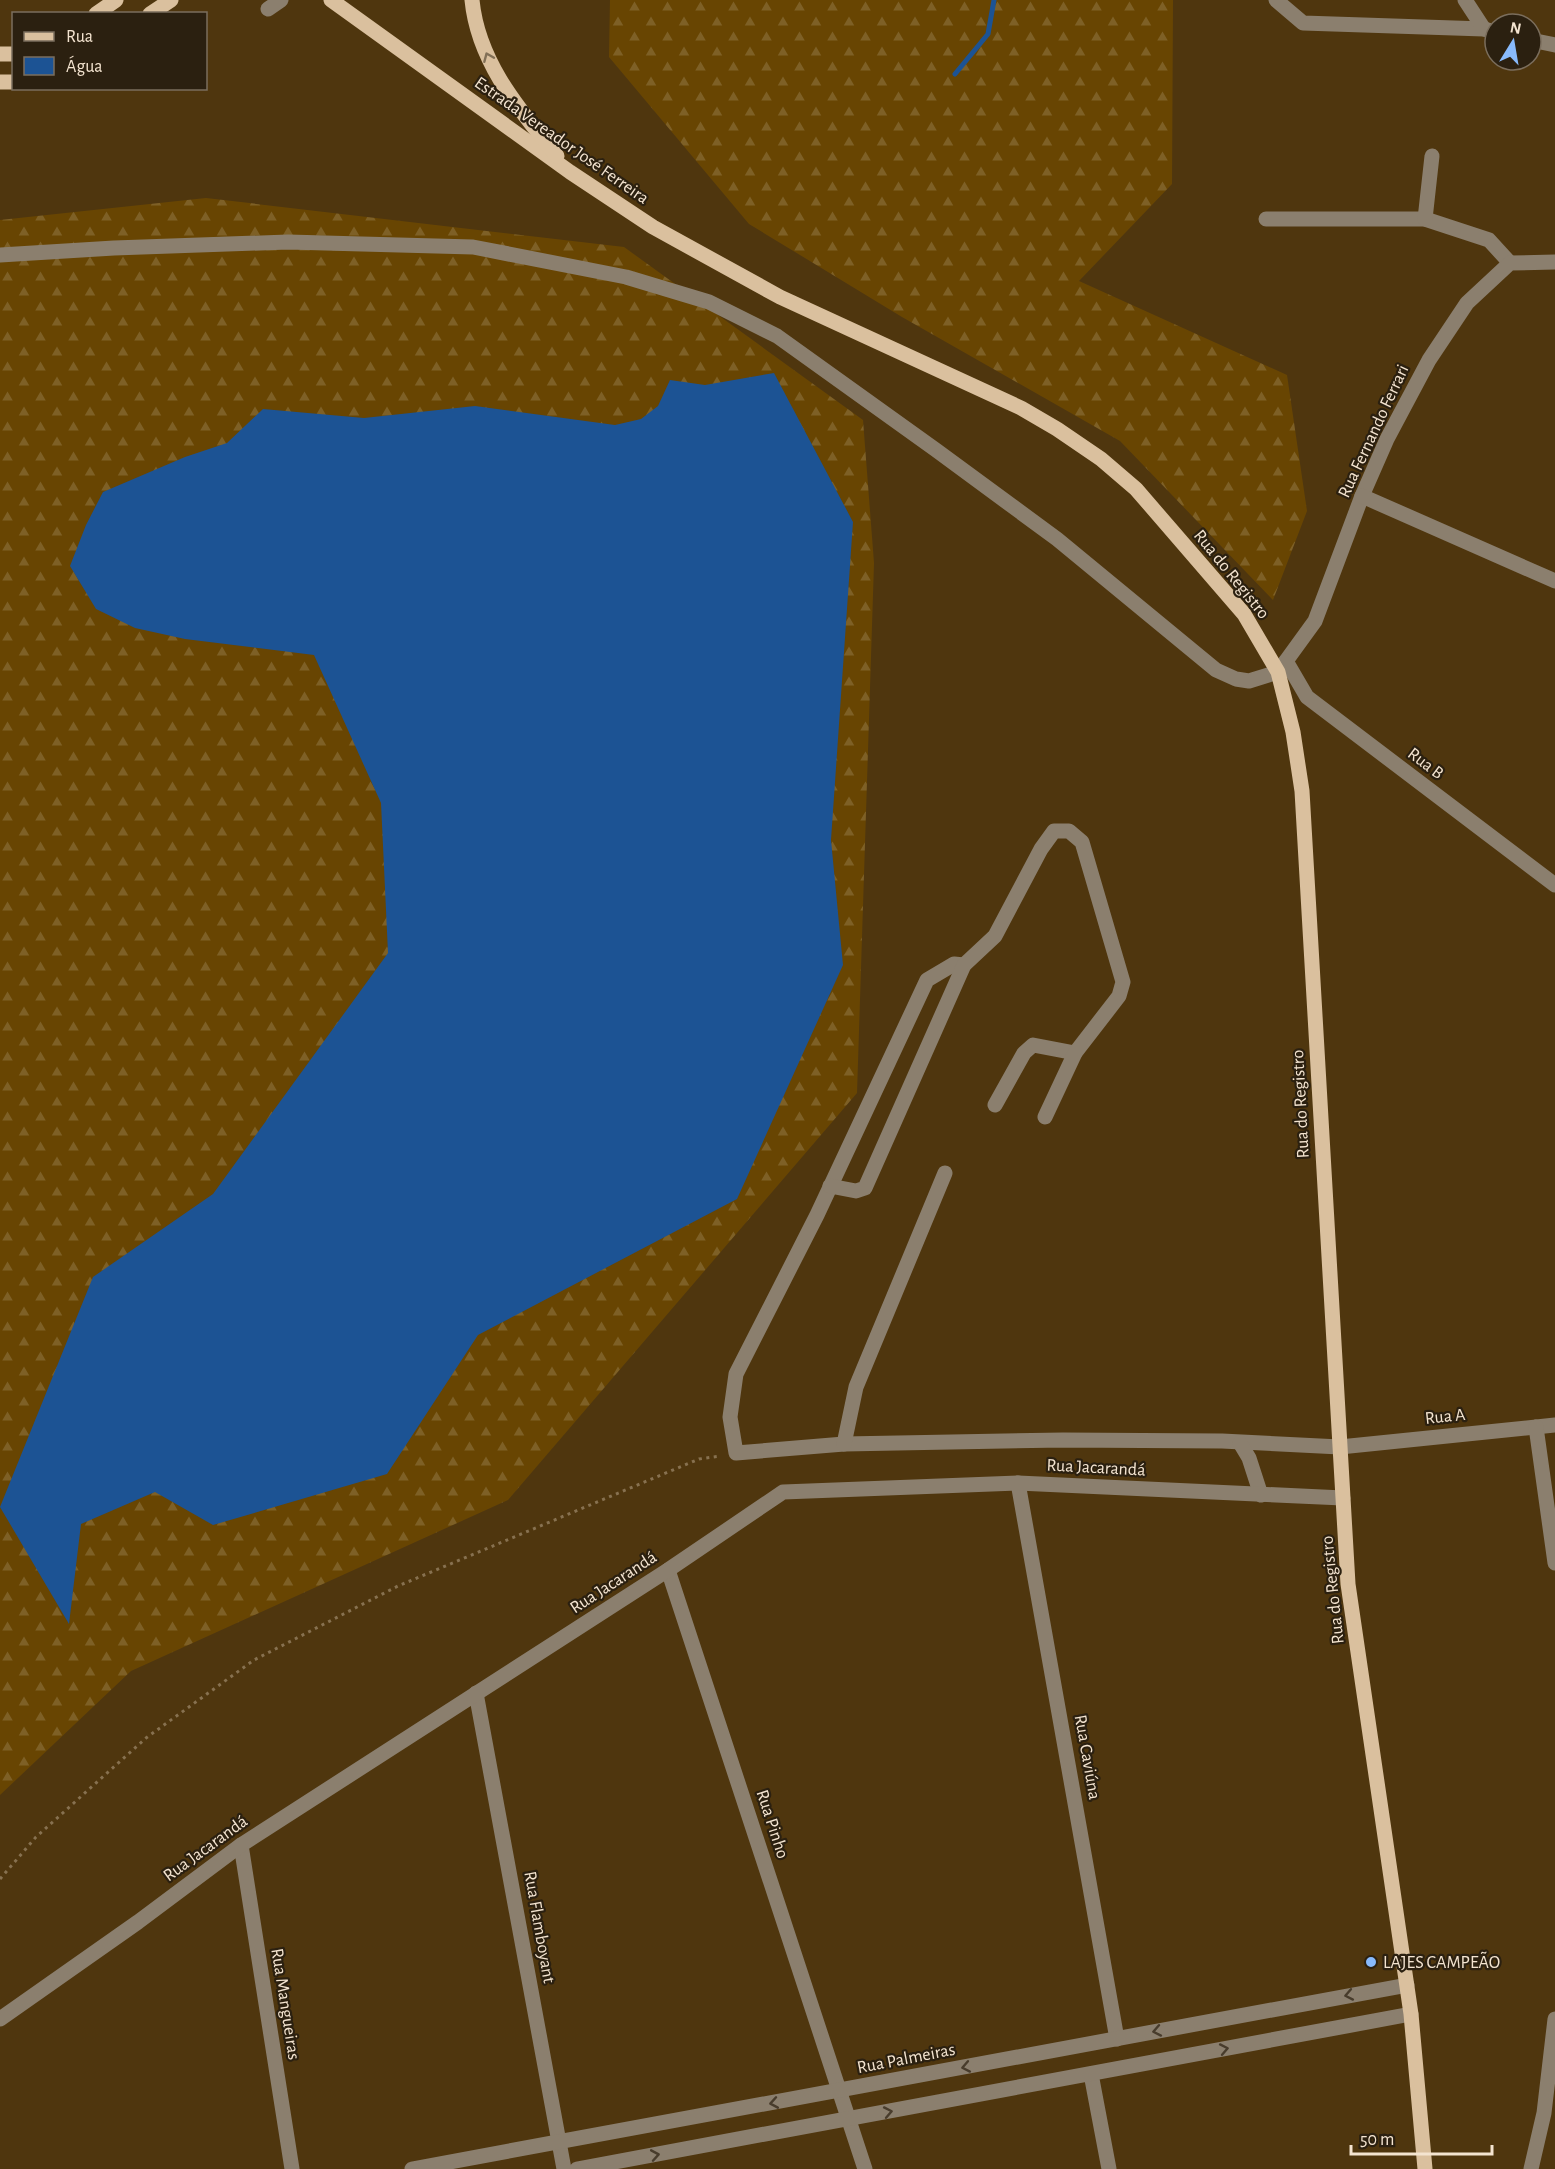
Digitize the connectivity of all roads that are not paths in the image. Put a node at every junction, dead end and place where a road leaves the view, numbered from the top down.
1 (117, 0) edge
2 (171, 0) edge
3 (331, 0) edge
4 (472, 0) edge
5 (1276, 0) edge
6 (1465, 0) edge
7 (99, 12) edge
8 (153, 12) edge
9 (1483, 22) edge
10 (1483, 31) edge
11 (1432, 156) dead end
12 (570, 172) junction
13 (1266, 219) dead end
14 (1425, 219) junction
15 (0, 255) edge
16 (1555, 262) edge
17 (1510, 263) junction
18 (780, 297) joint
19 (1362, 496) junction
20 (1555, 581) edge
21 (1282, 667) junction
22 (1555, 885) edge
23 (964, 965) junction
24 (1075, 1053) junction
25 (994, 1105) dead end
26 (1045, 1117) dead end
27 (945, 1173) dead end
28 (830, 1186) junction
29 (1555, 1425) edge
30 (1536, 1427) junction
31 (1240, 1443) junction
32 (844, 1444) junction
33 (1340, 1447) junction
34 (1018, 1483) junction
35 (1261, 1495) junction
36 (1343, 1498) junction
37 (1555, 1563) edge
38 (668, 1570) junction
39 (476, 1693) junction
40 (242, 1845) junction
41 (1407, 1985) junction
42 (1411, 2014) junction
43 (0, 2019) edge
44 (1555, 2019) edge
45 (1117, 2039) junction
46 (1091, 2074) junction
47 (841, 2090) junction
48 (849, 2120) junction
49 (559, 2142) junction
50 (292, 2169) edge
51 (412, 2169) edge
52 (564, 2169) edge
53 (577, 2169) edge
54 (865, 2169) edge
55 (1109, 2169) edge
56 (1425, 2169) edge
57 (1531, 2169) edge

1 - 7 main road
2 - 8 main road
3 - 12 main road, Estrada Vereador José Ferreira
12 -> 4 main road
5 - 10 street
6 - 9 street
11 - 14 street
12 - 18 main road, Estrada Vereador José Ferreira
13 - 14 street
14 - 17 street
15 - 21 street
16 - 17 street
17 - 19 street, Rua Fernando Ferrari
18 - 21 main road, Rua do Registro
19 - 20 street
19 - 21 street, Rua Fernando Ferrari
21 - 22 street, Rua B
21 - 33 main road, Rua do Registro
23 - 24 street
23 - 28 street
23 - 28 street
24 - 25 street
24 - 26 street
27 - 32 street
28 - 32 street, Rua A
29 - 30 street, Rua A
30 - 33 street, Rua A
30 - 37 street
31 - 32 street, Rua A
31 - 33 street, Rua A
31 - 35 street
33 - 36 main road, Rua do Registro
34 - 35 street, Rua Jacarandá
34 - 38 street, Rua Jacarandá
34 - 45 street, Rua Caviúna
35 - 36 street, Rua Jacarandá
36 - 41 main road, Rua do Registro
38 - 39 street, Rua Jacarandá
38 - 47 street, Rua Pinho
39 - 40 street, Rua Jacarandá
39 - 49 street, Rua Flamboyant
40 - 43 street, Rua Jacarandá
40 - 50 street, Rua Mangueiras
41 - 42 main road, Rua do Registro
41 -> 45 street, Rua Palmeiras
46 -> 42 street
42 - 56 main road, Rua do Registro
44 - 57 street
45 -> 47 street, Rua Palmeiras
48 -> 46 street
46 - 55 street
47 - 48 street, Rua Pinho
47 -> 49 street, Rua Palmeiras
53 -> 48 street
48 - 54 street, Rua Pinho
49 - 51 street, Rua Palmeiras
49 - 52 street, Rua Flamboyant

